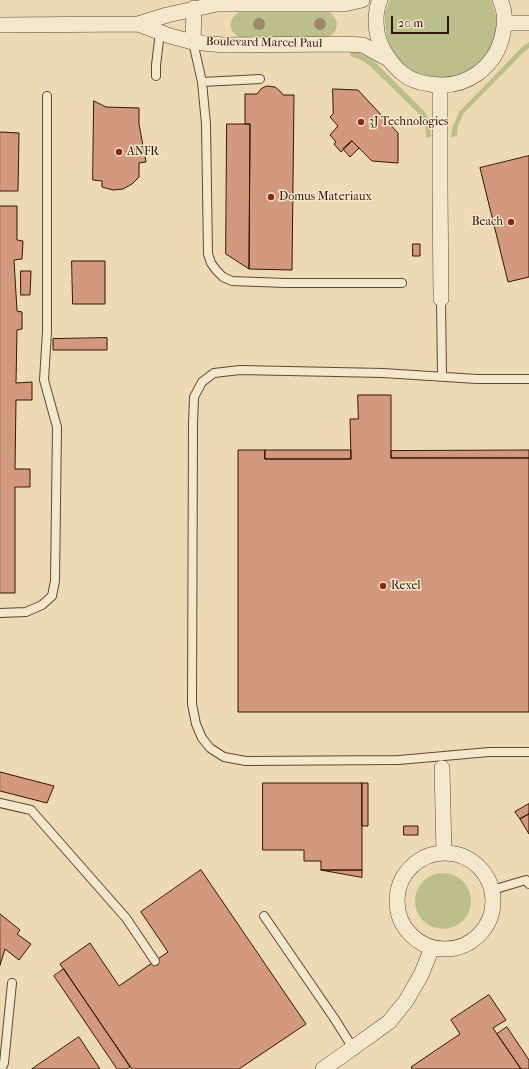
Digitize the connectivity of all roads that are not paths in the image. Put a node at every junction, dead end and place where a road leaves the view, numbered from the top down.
1 (362, 0) edge
2 (380, 0) edge
3 (500, 0) edge
4 (194, 4) edge
5 (504, 23) junction
6 (529, 23) edge
7 (138, 24) junction
8 (0, 25) edge
9 (160, 32) junction
10 (193, 42) junction
11 (388, 60) junction
12 (156, 76) dead end
13 (260, 79) dead end
14 (202, 82) junction
15 (440, 86) junction
16 (46, 96) dead end
17 (402, 283) dead end
18 (441, 299) joint
19 (442, 376) junction
20 (529, 378) edge
21 (0, 613) edge
22 (529, 752) edge
23 (443, 762) junction
24 (0, 803) edge
25 (444, 853) junction
26 (529, 884) edge
27 (492, 890) junction
28 (264, 916) dead end
29 (432, 948) junction
30 (155, 961) dead end
31 (12, 983) dead end
32 (353, 1048) junction
33 (1, 1069) edge
34 (323, 1069) edge

1 - 4 street, Boulevard Marcel Paul
2 - 11 street
3 - 5 street
4 - 7 street, Boulevard Marcel Paul
4 - 10 street
5 - 6 street
5 - 15 street
7 - 8 street, Boulevard Marcel Paul
7 - 9 street, Boulevard Marcel Paul
9 - 10 street, Boulevard Marcel Paul
9 - 12 lane
10 - 11 street, Boulevard Marcel Paul
10 - 14 lane
11 - 15 street
13 - 14 lane
14 - 17 lane
15 - 18 street
16 - 21 lane
18 - 19 lane
19 - 20 lane
19 - 23 lane
22 - 23 lane
23 - 25 street
24 - 30 lane
25 - 27 street
25 - 29 street
26 - 27 lane
27 - 29 street
28 - 32 lane
29 - 32 street
31 - 33 lane
32 - 34 street

